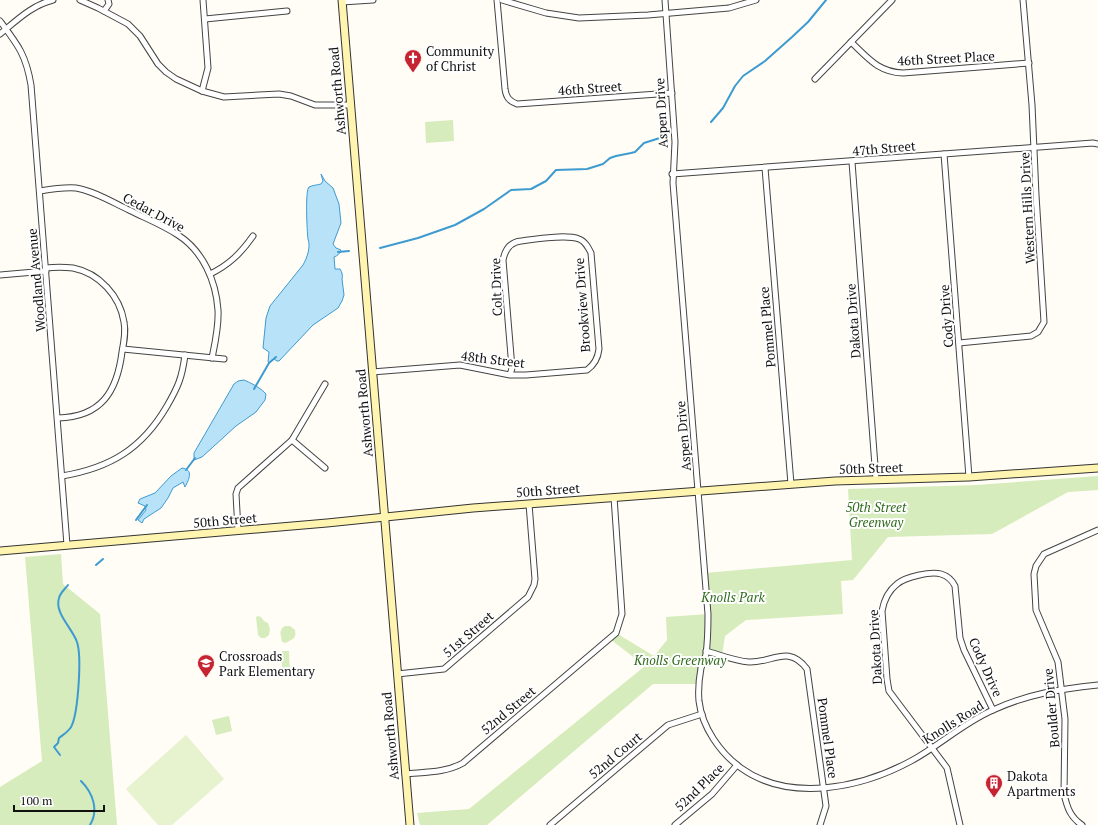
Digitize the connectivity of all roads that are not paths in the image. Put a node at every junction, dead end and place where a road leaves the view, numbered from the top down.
1 (52, 0) edge
2 (80, 0) edge
3 (108, 0) edge
4 (203, 0) edge
5 (373, 0) edge
6 (497, 0) edge
7 (502, 0) edge
8 (665, 0) edge
9 (756, 0) edge
10 (892, 0) edge
11 (1023, 0) edge
12 (342, 1) edge
13 (287, 10) dead end
14 (104, 11) junction
15 (666, 13) junction
16 (205, 19) junction
17 (0, 21) edge
18 (6, 29) junction
19 (0, 34) edge
20 (851, 42) junction
21 (1028, 63) junction
22 (815, 79) dead end
23 (202, 91) junction
24 (672, 93) junction
25 (350, 105) junction
26 (1098, 144) edge
27 (1035, 147) junction
28 (944, 154) junction
29 (852, 162) junction
30 (765, 168) junction
31 (672, 174) junction
32 (40, 190) junction
33 (253, 236) dead end
34 (579, 239) joint
35 (46, 269) junction
36 (210, 274) junction
37 (0, 275) edge
38 (959, 343) junction
39 (123, 349) junction
40 (185, 355) junction
41 (212, 358) junction
42 (224, 359) dead end
43 (587, 370) joint
44 (372, 372) junction
45 (510, 375) junction
46 (324, 384) dead end
47 (58, 418) junction
48 (292, 440) junction
49 (325, 468) dead end
50 (1098, 468) edge
51 (62, 476) junction
52 (969, 477) junction
53 (876, 479) junction
54 (791, 484) junction
55 (698, 491) junction
56 (614, 497) junction
57 (529, 504) junction
58 (384, 516) junction
59 (238, 530) junction
60 (1098, 530) edge
61 (68, 545) junction
62 (0, 551) edge
63 (935, 573) joint
64 (706, 651) junction
65 (397, 674) junction
66 (1098, 685) edge
67 (1062, 689) junction
68 (993, 710) junction
69 (702, 714) junction
70 (933, 748) junction
71 (737, 765) junction
72 (405, 774) junction
73 (824, 787) junction
74 (410, 825) edge
75 (550, 825) edge
76 (675, 825) edge
77 (820, 825) edge
78 (960, 825) edge
79 (1082, 825) edge

1 - 18 street
2 - 14 street
3 - 14 street
4 - 16 street
5 - 12 street
6 - 24 street, 46th Street
7 - 15 street
8 - 15 street, Aspen Drive
9 - 15 street
10 - 20 street
11 - 21 street, Western Hills Drive
12 - 25 main road, Ashworth Road
13 - 16 street
14 - 23 street
15 - 24 street, Aspen Drive
16 - 23 street
17 - 18 street, Woodland Avenue
18 - 19 street
18 - 32 street, Woodland Avenue
20 - 21 street, 46th Street Place
20 - 22 street
21 - 27 street, Western Hills Drive
23 - 25 street
24 - 31 street, Aspen Drive
25 - 44 main road, Ashworth Road
26 - 27 street, 47th Street
27 - 28 street, 47th Street
27 - 38 street, Western Hills Drive
28 - 29 street, 47th Street
28 - 38 street, Cody Drive
29 - 30 street, 47th Street
29 - 53 street, Dakota Drive
30 - 31 street, 47th Street
30 - 54 street, Pommel Place
31 - 55 street, Aspen Drive
32 - 35 street, Woodland Avenue
32 - 36 street, Cedar Drive
33 - 36 street
34 - 43 street, Brookview Drive
34 - 45 street, Colt Drive
35 - 37 street
35 - 39 street
35 - 47 street, Woodland Avenue
36 - 41 street, Cedar Drive
38 - 52 street, Cody Drive
39 - 40 street
39 - 47 street
40 - 41 street
40 - 51 street
41 - 42 street
43 - 45 street, 48th Street
44 - 45 street, 48th Street
44 - 58 main road, Ashworth Road
46 - 48 street
47 - 51 street, Woodland Avenue
48 - 49 street
48 - 59 street
50 - 52 main road, 50th Street
51 - 61 street, Woodland Avenue
52 - 53 main road, 50th Street
53 - 54 main road, 50th Street
54 - 55 main road, 50th Street
55 - 56 main road, 50th Street
55 - 64 street, Aspen Drive
56 - 57 main road, 50th Street
56 - 72 street, 52nd Street
57 - 58 main road, 50th Street
57 - 65 street, 51st Street
58 - 59 main road, 50th Street
58 - 65 main road, Ashworth Road
59 - 61 main road, 50th Street
60 - 67 street, Boulder Drive
61 - 62 main road, 50th Street
63 - 68 street, Cody Drive
63 - 70 street, Dakota Drive
64 - 69 street, Aspen Drive
64 - 73 street, Pommel Place
65 - 72 main road, Ashworth Road
66 - 67 street, Knolls Road
67 - 68 street, Knolls Road
67 - 79 street, Boulder Drive
68 - 70 street, Knolls Road
69 - 71 street, Aspen Drive
69 - 75 street, 52nd Court
70 - 73 street, Knolls Road
70 - 78 street, Dakota Drive
71 - 73 street, Aspen Drive
71 - 76 street, 52nd Place
72 - 74 main road, Ashworth Road
73 - 77 street, Pommel Place

